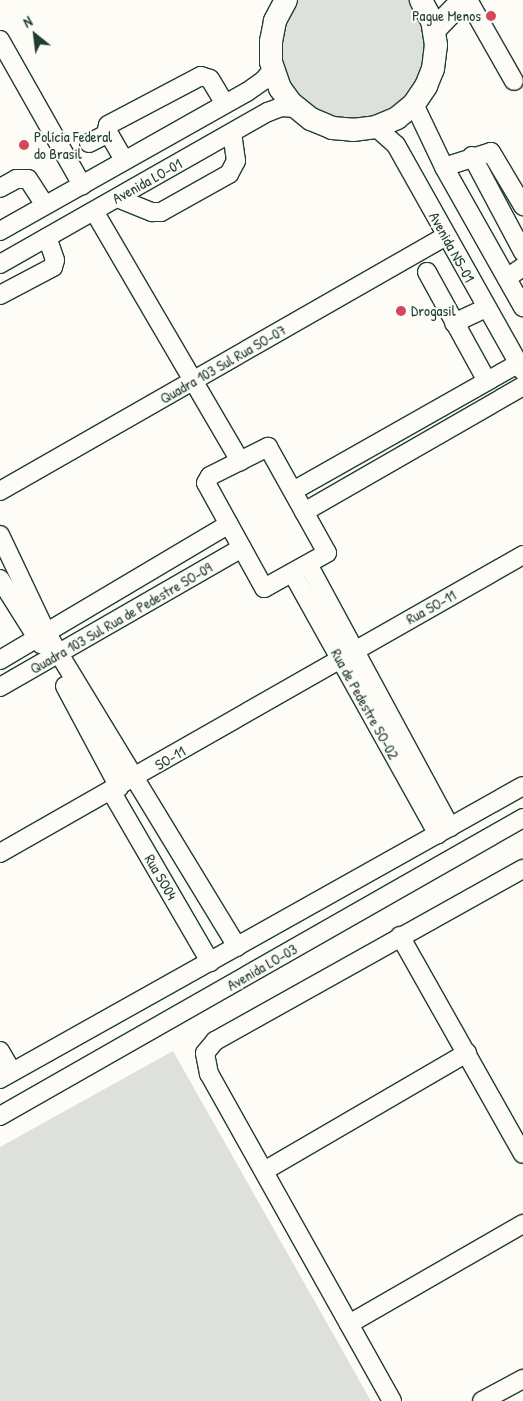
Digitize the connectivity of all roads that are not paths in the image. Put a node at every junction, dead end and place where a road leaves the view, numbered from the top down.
1 (286, 0) edge
2 (421, 0) edge
3 (463, 0) edge
4 (468, 0) edge
5 (434, 30) junction
6 (0, 40) edge
7 (0, 64) edge
8 (273, 68) junction
9 (514, 81) dead end
10 (225, 104) junction
11 (414, 104) junction
12 (296, 108) junction
13 (376, 127) junction
14 (109, 133) junction
15 (232, 133) junction
16 (89, 143) dead end
17 (472, 156) junction
18 (124, 160) junction
19 (444, 167) junction
20 (77, 187) junction
21 (0, 188) edge
22 (117, 198) junction
23 (45, 205) junction
24 (523, 206) edge
25 (89, 214) junction
26 (0, 231) edge
27 (446, 236) junction
28 (47, 237) junction
29 (523, 252) edge
30 (0, 264) edge
31 (523, 267) edge
32 (427, 272) dead end
33 (507, 278) junction
34 (0, 295) edge
35 (523, 307) edge
36 (486, 308) junction
37 (454, 323) junction
38 (521, 367) edge
39 (487, 381) junction
40 (190, 383) junction
41 (523, 386) edge
42 (234, 463) junction
43 (0, 491) edge
44 (293, 491) junction
45 (304, 512) junction
46 (229, 524) junction
47 (0, 535) edge
48 (242, 548) junction
49 (523, 555) edge
50 (309, 566) junction
51 (293, 574) junction
52 (0, 579) edge
53 (43, 636) junction
54 (346, 655) junction
55 (54, 656) junction
56 (0, 660) edge
57 (0, 687) edge
58 (121, 786) junction
59 (523, 786) edge
60 (523, 818) edge
61 (444, 830) junction
62 (0, 853) edge
63 (523, 869) edge
64 (400, 936) junction
65 (237, 947) junction
66 (210, 962) junction
67 (0, 1050) edge
68 (467, 1054) junction
69 (6, 1076) edge
70 (0, 1116) edge
71 (523, 1154) edge
72 (264, 1171) junction
73 (523, 1224) edge
74 (349, 1324) junction
75 (523, 1379) edge
76 (392, 1401) edge
77 (482, 1401) edge

1 - 8 main road
2 - 5 main road
3 - 5 main road
4 - 9 street
5 - 11 main road
6 - 20 street
7 - 20 street
8 - 10 street, Avenida LO-01
8 - 12 main road
10 - 14 street
10 - 18 street, Avenida LO-01
11 - 13 main road
11 - 19 street
12 - 13 main road
12 - 15 street, Avenida LO-01
13 - 27 street, Avenida NS-01
14 - 16 street
14 - 18 street
15 - 22 street, Avenida LO-01
15 - 22 street
17 - 19 street
17 - 24 street
17 - 29 street
18 - 20 street, Avenida LO-01
19 - 33 street
20 - 23 street, Avenida LO-01
21 - 23 street
22 - 25 street, Avenida LO-01
23 - 26 street, Avenida LO-01
25 - 28 street, Avenida LO-01
25 - 40 street
27 - 36 street, Avenida NS-01
27 - 40 street, Quadra 103 Sul Rua SO-07
28 - 30 street, Avenida LO-01
28 - 34 street
31 - 33 street
32 - 37 street
33 - 35 street
36 - 37 street
36 - 38 street, Avenida NS-01
37 - 39 street
38 - 39 street
39 - 44 street
40 - 42 street
40 - 43 street, Quadra 103 Sul Rua SO-07
41 - 45 street
42 - 44 street
42 - 46 street
44 - 45 street
45 - 50 street
46 - 48 street
46 - 53 street, Quadra 103 Sul Rua de Pedestre SO-09
47 - 53 street
48 - 51 street
48 - 55 street, Quadra 103 Sul Rua de Pedestre SO-09
49 - 54 street, Rua SO-11
50 - 51 street
50 - 54 street, Rua de Pedestre SO-02
51 - 54 street, Rua de Pedestre SO-02
52 - 53 street
53 - 55 street
53 - 56 street, Quadra 103 Sul Rua de Pedestre SO-09
54 - 58 street, SO-11
54 - 61 street, Rua de Pedestre SO-02
55 - 57 street, Quadra 103 Sul Rua de Pedestre SO-09
55 - 58 street
58 - 62 street, SO-11
58 - 65 street
58 - 66 street, Rua SO04
59 - 61 street, Avenida LO-03
60 - 70 street, Avenida LO-03
61 - 65 street, Avenida LO-03
63 - 64 street
64 - 68 street
64 - 72 street
65 - 66 street, Avenida LO-03
66 - 69 street, Avenida LO-03
67 - 69 street
68 - 71 street
68 - 72 street
72 - 74 street
73 - 74 street
74 - 76 street
75 - 77 street

